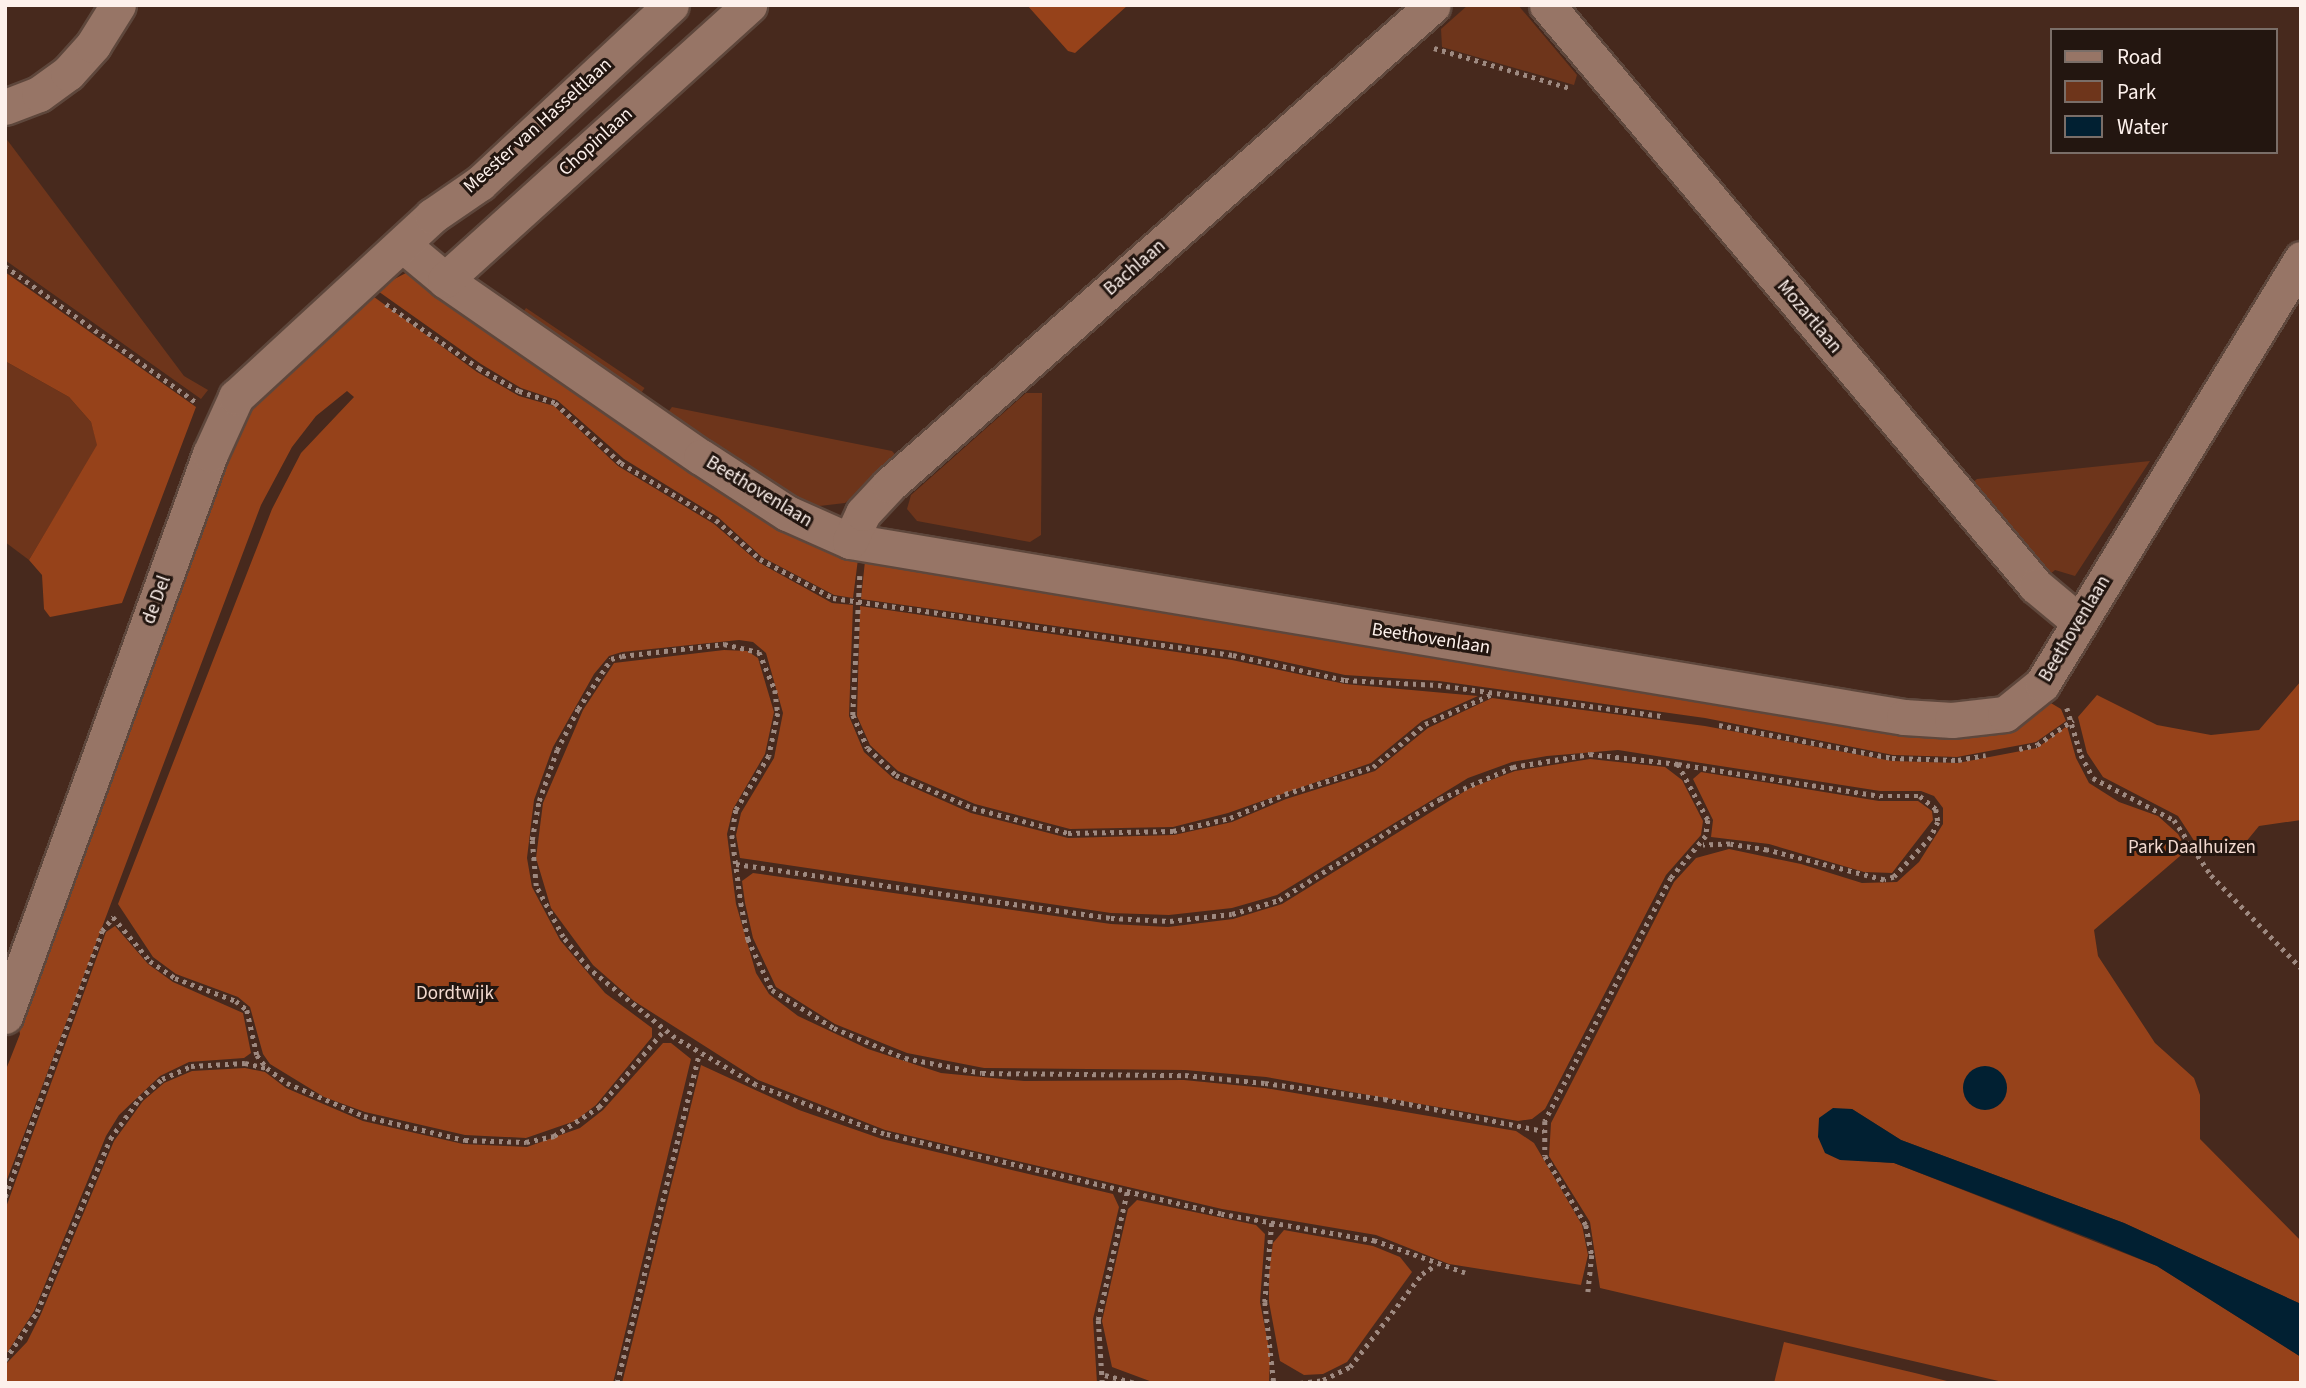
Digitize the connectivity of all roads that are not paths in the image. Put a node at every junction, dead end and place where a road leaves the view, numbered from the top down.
1 (118, 5) edge
2 (671, 5) edge
3 (681, 5) edge
4 (749, 5) edge
5 (1433, 5) edge
6 (1547, 5) edge
7 (710, 40) junction
8 (5, 107) edge
9 (402, 245) junction
10 (2301, 259) edge
11 (445, 281) junction
12 (857, 543) junction
13 (2078, 621) junction
14 (14, 970) edge
15 (5, 1016) edge

1 - 8 street
2 - 9 street, Meester van Hasseltlaan
3 - 7 street
4 - 7 street, Chopinlaan
5 - 12 street, Bachlaan
6 - 13 street, Mozartlaan
7 - 11 street, Chopinlaan
9 - 11 street, Beethovenlaan
9 - 14 street, de Del
10 - 13 street, Beethovenlaan
11 - 12 street, Beethovenlaan
12 - 13 street, Beethovenlaan
14 - 15 street, de Del

